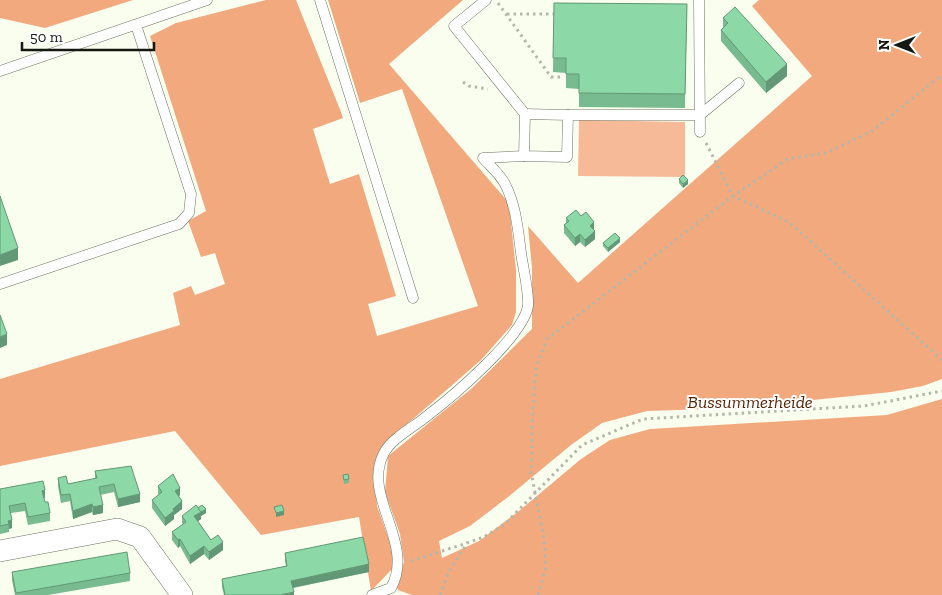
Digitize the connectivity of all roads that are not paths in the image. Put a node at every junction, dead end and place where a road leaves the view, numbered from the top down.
1 (207, 0) edge
2 (320, 0) edge
3 (486, 0) edge
4 (699, 0) edge
5 (136, 25) junction
6 (0, 71) edge
7 (739, 83) dead end
8 (525, 114) junction
9 (568, 115) junction
10 (700, 115) junction
11 (700, 132) road end
12 (524, 156) junction
13 (0, 284) edge
14 (413, 298) dead end
15 (0, 551) edge
16 (173, 591) edge
17 (372, 595) edge

1 - 5 lane
2 - 14 lane
3 - 8 lane
4 - 10 lane
5 - 6 lane
5 - 13 lane
7 - 10 lane
8 - 9 lane
8 - 12 lane
9 - 10 lane
9 - 12 lane
10 - 11 lane
12 - 17 lane
15 - 16 street

